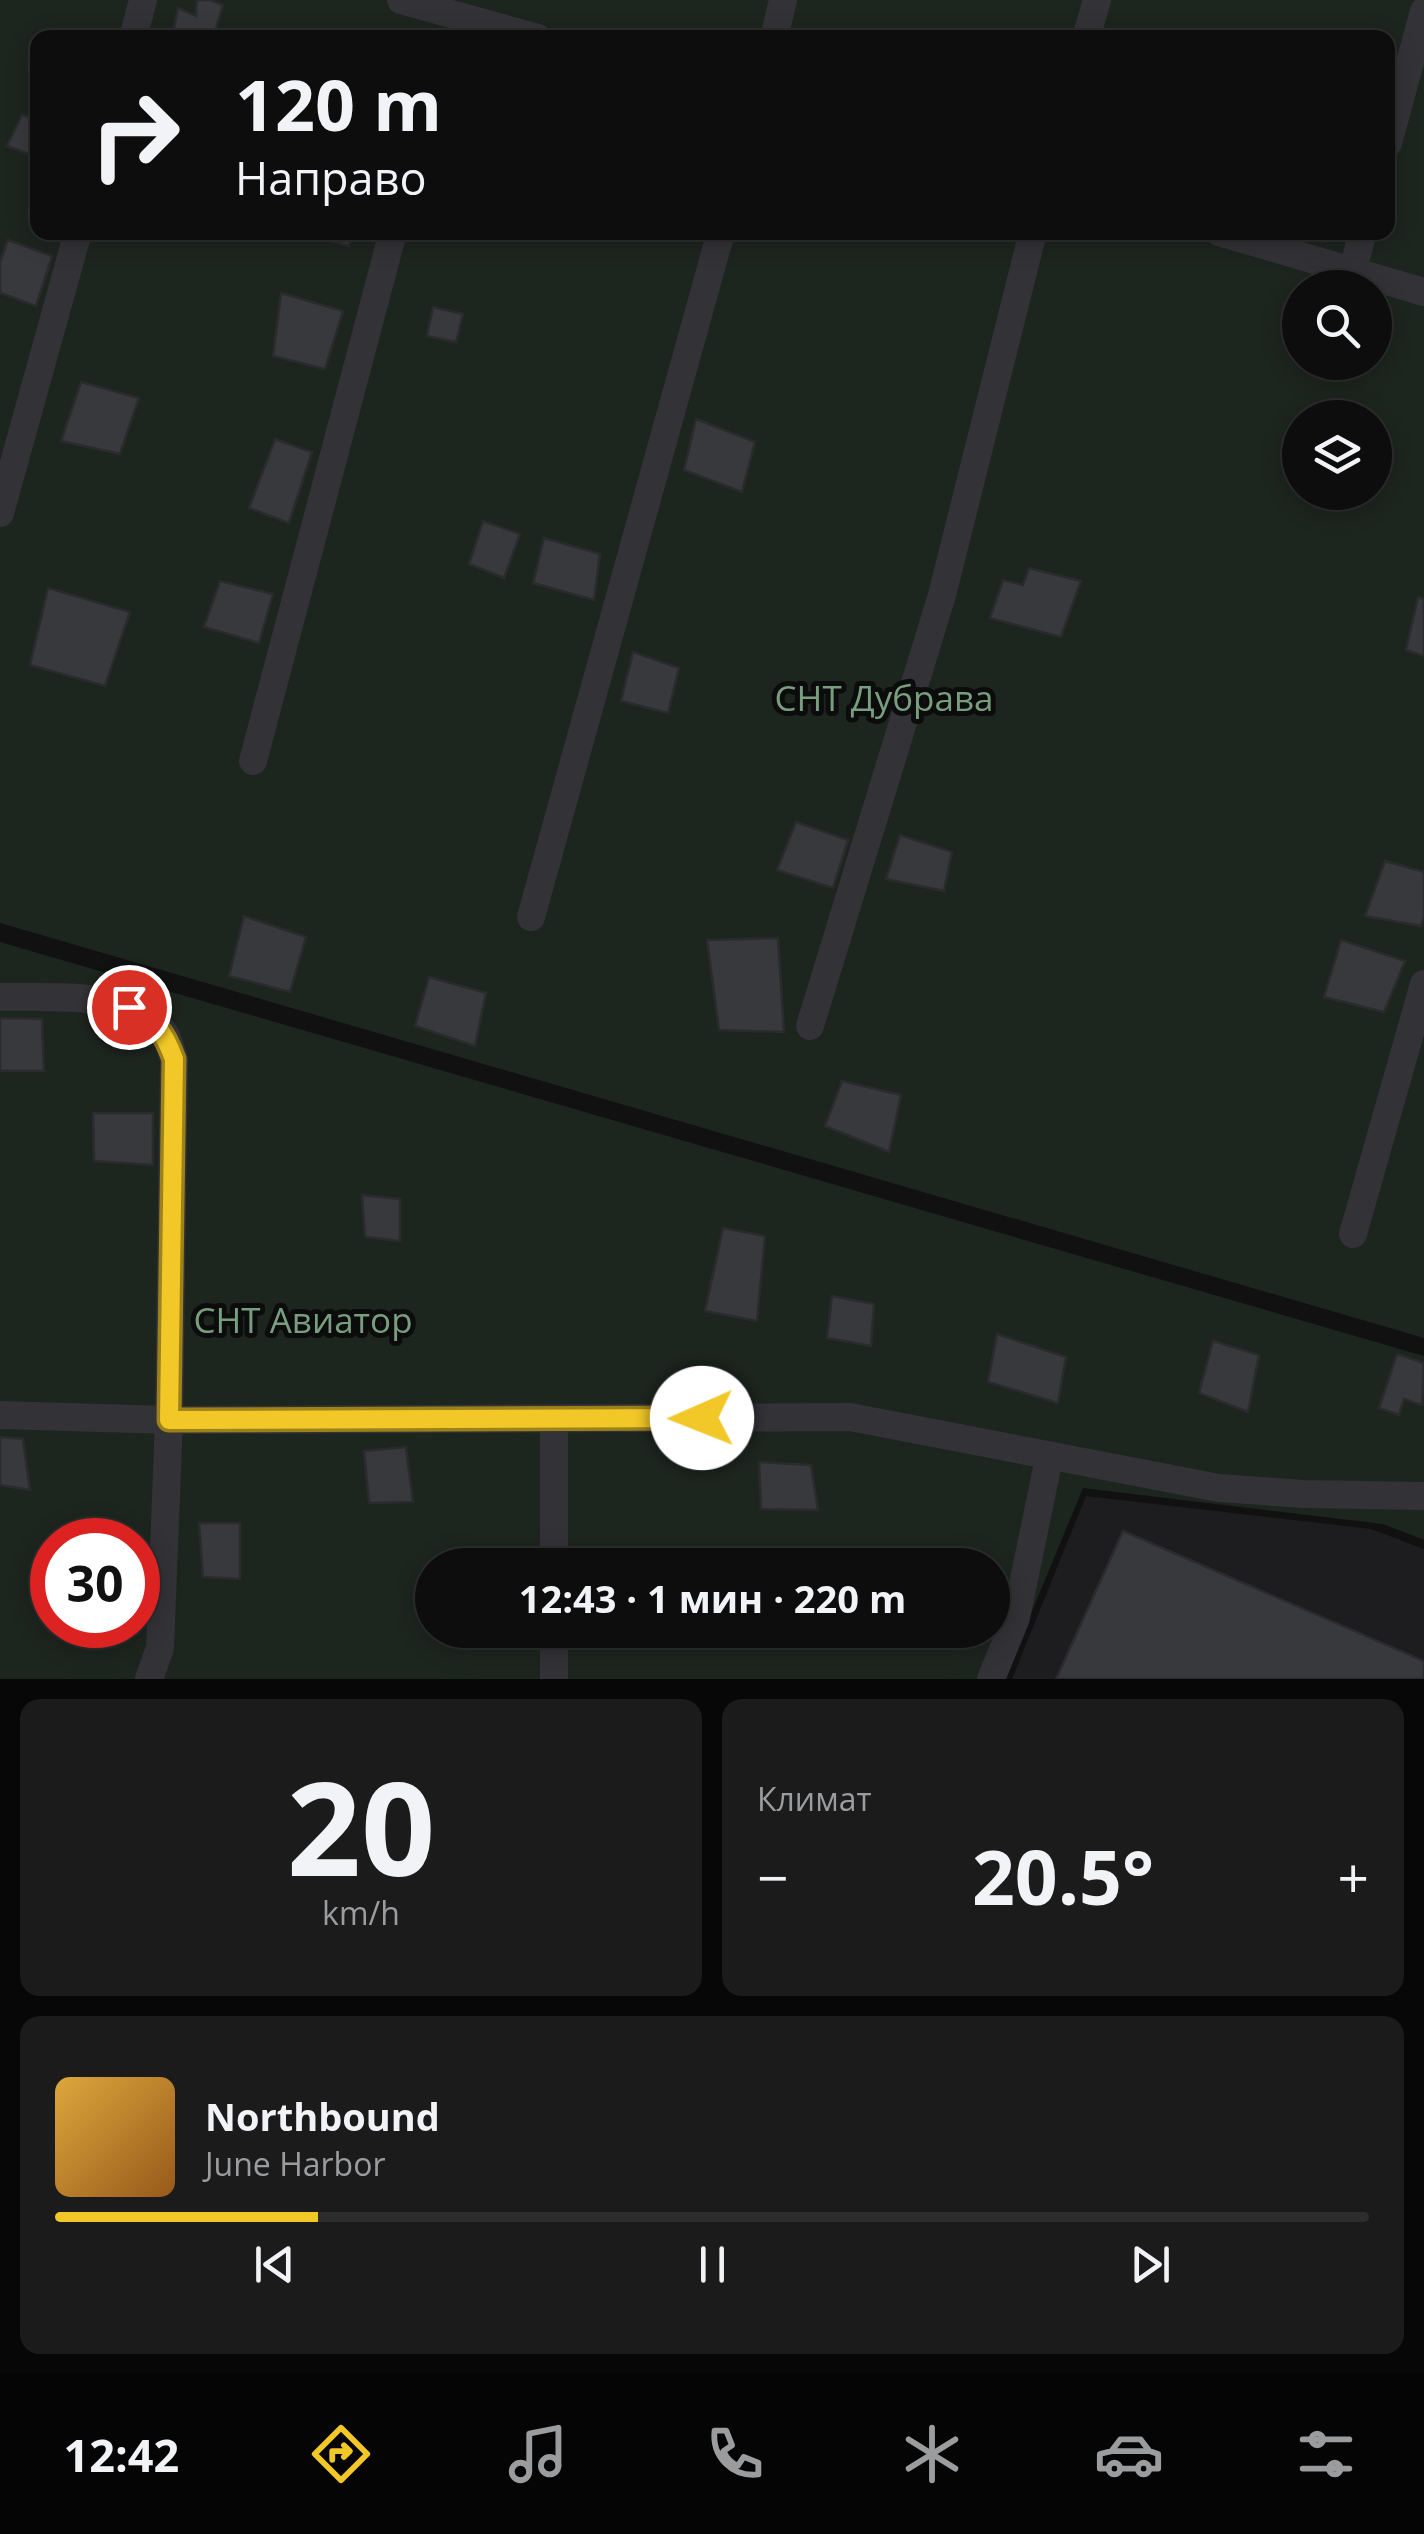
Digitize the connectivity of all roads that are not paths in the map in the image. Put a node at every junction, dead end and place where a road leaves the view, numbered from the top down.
1 (143, 0) edge
2 (401, 0) edge
3 (784, 0) edge
4 (1096, 0) edge
5 (1424, 11) edge
6 (450, 17) edge
7 (134, 30) edge
8 (504, 30) edge
9 (776, 30) edge
10 (1088, 30) edge
11 (1395, 117) edge
12 (76, 240) edge
13 (390, 240) edge
14 (719, 240) edge
15 (1031, 240) edge
16 (1247, 240) edge
17 (1361, 240) edge
18 (1352, 270) joint
19 (1392, 282) edge
20 (1424, 292) edge
21 (0, 513) edge
22 (253, 761) dead end
23 (531, 917) dead end
24 (1424, 984) edge
25 (0, 997) edge
26 (810, 1026) dead end
27 (1353, 1234) dead end
28 (0, 1415) edge
29 (169, 1420) junction
30 (554, 1420) junction
31 (1049, 1458) junction
32 (1424, 1496) edge
33 (554, 1548) edge
34 (554, 1648) edge
35 (149, 1679) edge
36 (554, 1679) edge
37 (992, 1679) edge

1 - 7 street
2 - 6 street
3 - 9 street
4 - 10 street
5 - 11 street
6 - 8 street
12 - 21 street
13 - 22 street
14 - 23 street
15 - 26 street
16 - 18 street
17 - 18 street
19 - 20 street
24 - 27 street
25 - 29 street
28 - 29 street
29 - 30 street
29 - 35 street
30 - 31 street
30 - 33 street
31 - 32 street
31 - 37 street
34 - 36 street

